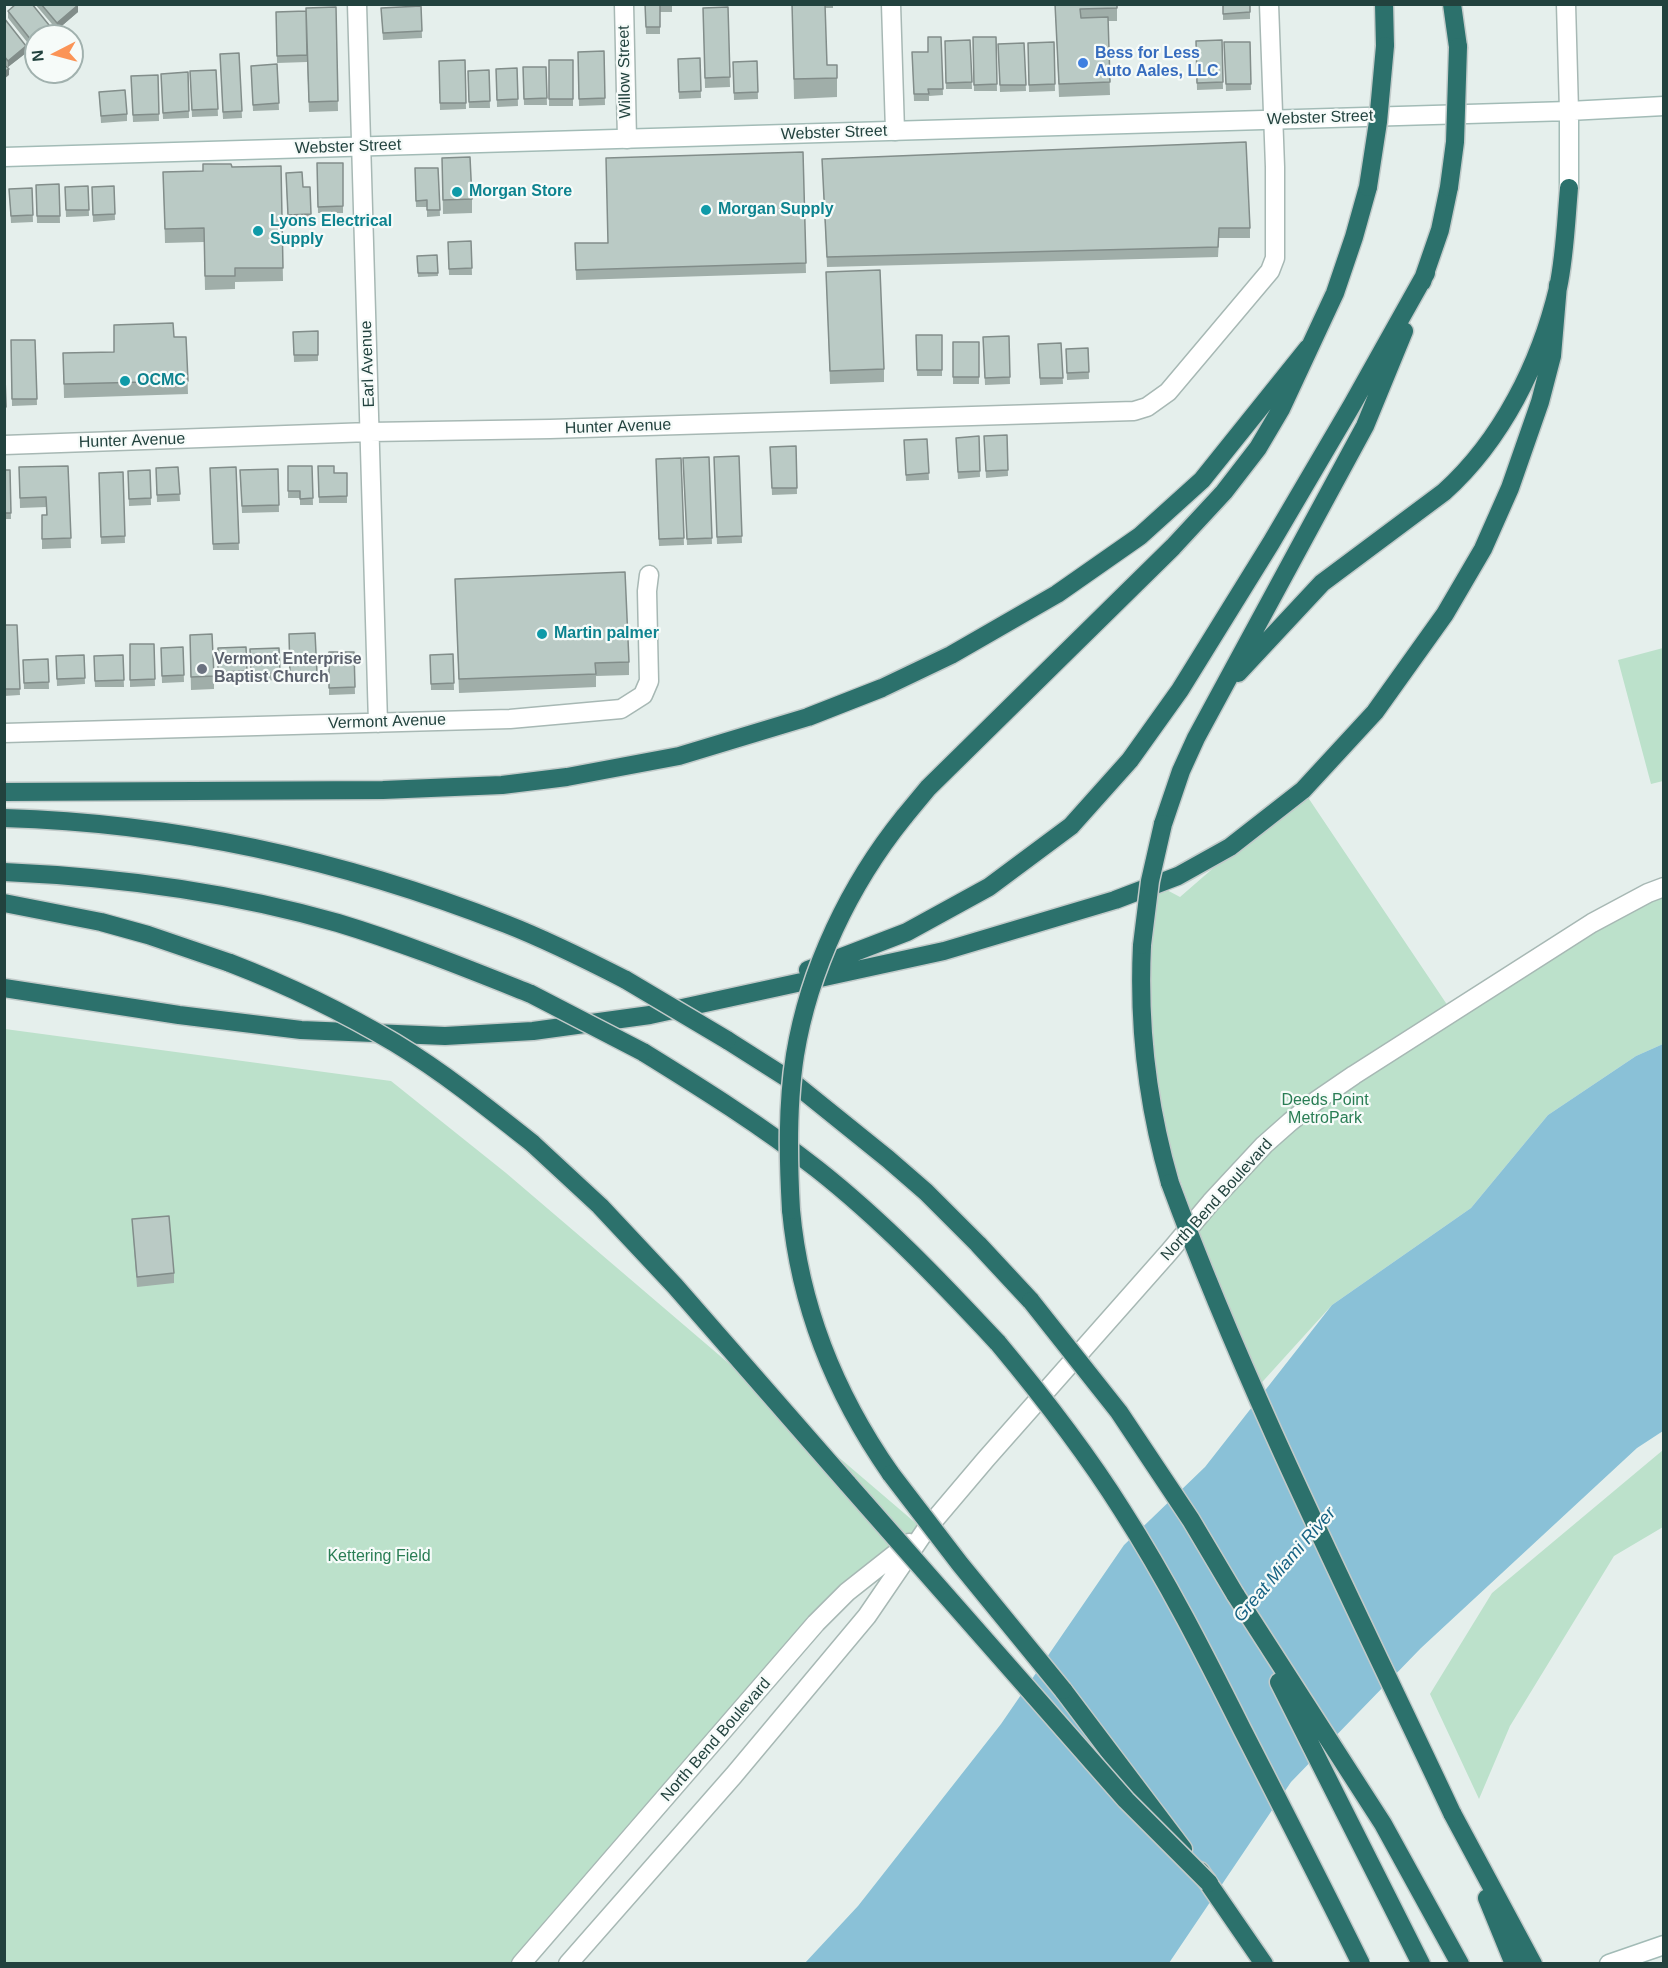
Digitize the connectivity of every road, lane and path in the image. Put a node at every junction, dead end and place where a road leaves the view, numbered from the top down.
1 (357, 4) edge
2 (624, 4) edge
3 (891, 4) edge
4 (1269, 4) edge
5 (1384, 4) edge
6 (1452, 4) edge
7 (1463, 4) edge
8 (1566, 4) edge
9 (1458, 47) junction
10 (1664, 106) edge
11 (1569, 111) junction
12 (1272, 119) junction
13 (895, 131) junction
14 (627, 139) junction
15 (363, 146) junction
16 (4, 157) edge
17 (1569, 188) joint
18 (1426, 273) junction
19 (1558, 285) junction
20 (1308, 348) junction
21 (370, 432) junction
22 (4, 445) edge
23 (649, 575) dead end
24 (1221, 692) junction
25 (378, 723) junction
26 (4, 733) edge
27 (4, 792) edge
28 (4, 818) edge
29 (4, 872) edge
30 (1664, 887) edge
31 (4, 903) edge
32 (4, 988) edge
33 (740, 997) junction
34 (925, 1531) junction
35 (1235, 1594) junction
36 (1209, 1883) junction
37 (1664, 1945) edge
38 (1526, 1962) edge
39 (521, 1964) edge
40 (568, 1964) edge
41 (1264, 1964) edge
42 (1361, 1964) edge
43 (1421, 1964) edge
44 (1460, 1964) edge
45 (1609, 1964) edge

1 - 15 street, Earl Avenue
2 - 14 street, Willow Street
3 - 13 street
4 - 12 street, Hunter Avenue
5 - 20 highway, bridge
6 - 9 highway
7 - 9 highway
8 - 11 street
9 - 18 highway, bridge
10 - 11 street, Webster Street
11 - 12 street, Webster Street
11 - 17 street
12 - 13 street, Webster Street
12 - 21 street, Hunter Avenue
13 - 14 street, Webster Street
14 - 15 street, Webster Street
15 - 16 street, Webster Street
15 - 21 street, Earl Avenue
17 - 19 highway
18 - 24 highway
18 - 33 highway
19 - 24 highway
19 - 33 highway
20 - 27 highway
20 - 36 highway, bridge
21 - 22 street, Hunter Avenue
21 - 25 street, Earl Avenue
23 - 25 street, Vermont Avenue
24 - 38 highway, bridge
25 - 26 street, Vermont Avenue
28 - 35 highway, bridge
29 - 42 highway, bridge
30 - 34 street, North Bend Boulevard
31 - 36 highway, bridge
32 - 33 highway
34 - 39 street, North Bend Boulevard
34 - 40 street, North Bend Boulevard
35 - 43 highway
35 - 44 highway
36 - 41 highway
37 - 45 street

